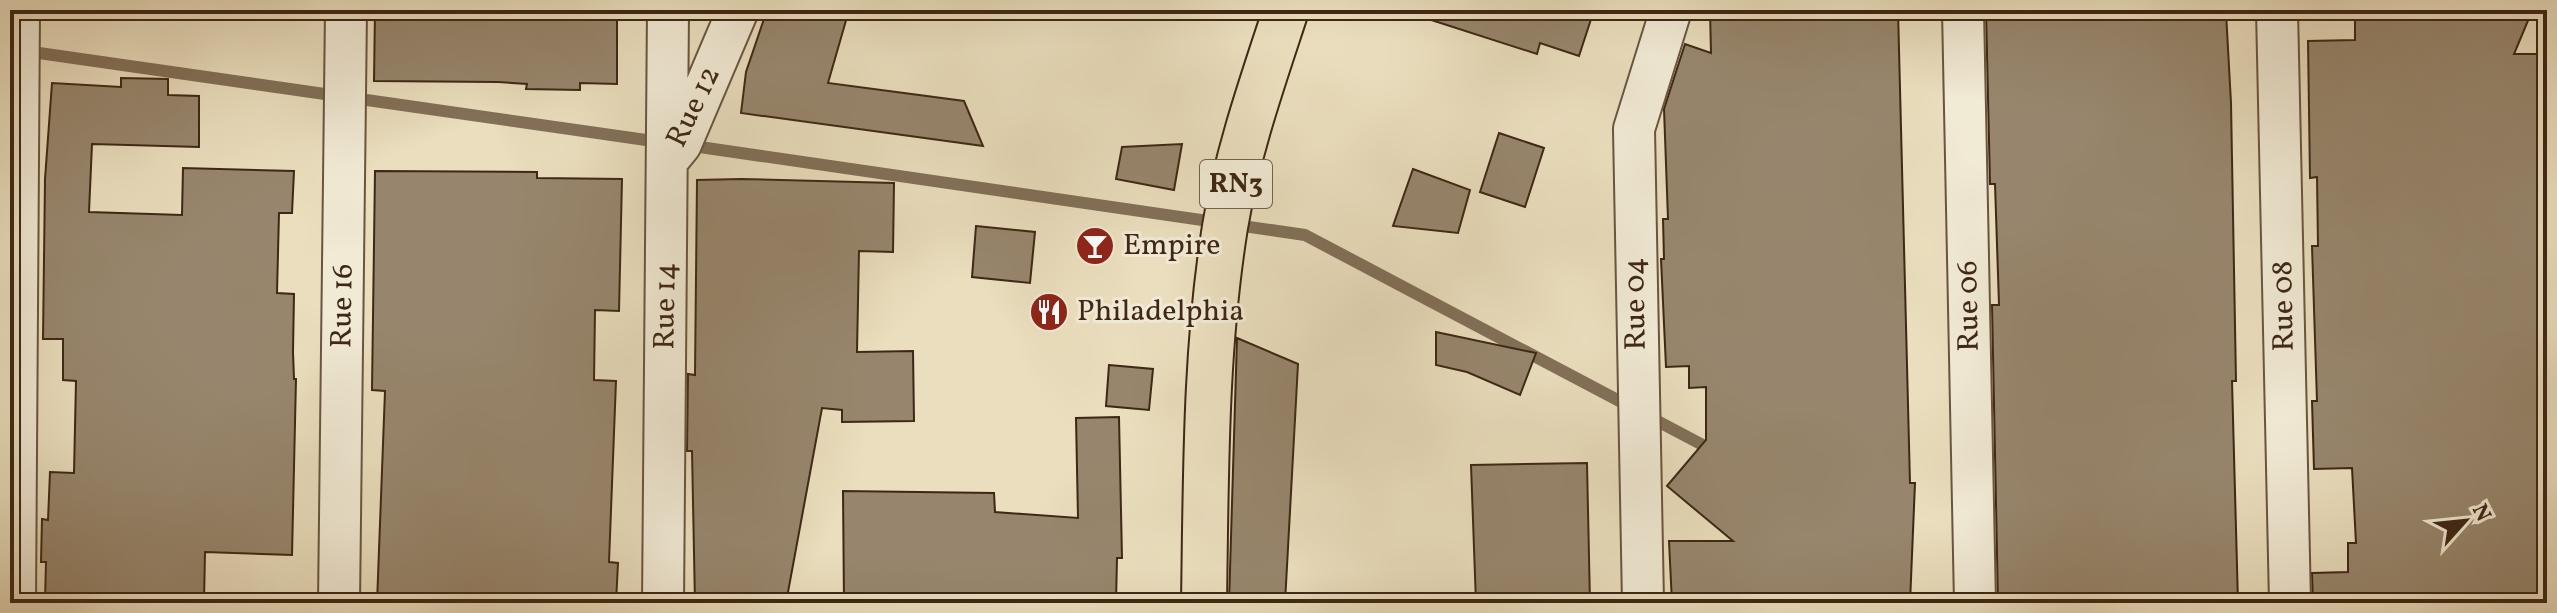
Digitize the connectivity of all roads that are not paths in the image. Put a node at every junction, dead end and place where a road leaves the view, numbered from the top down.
1 (346, 10) edge
2 (668, 10) edge
3 (738, 10) edge
4 (1286, 10) edge
5 (1671, 10) edge
6 (1963, 10) edge
7 (2277, 10) edge
8 (19, 16) edge
9 (668, 159) junction
10 (15, 603) edge
11 (339, 603) edge
12 (663, 603) edge
13 (1204, 603) edge
14 (1643, 603) edge
15 (1975, 603) edge
16 (2290, 603) edge

1 - 11 street, Rue 16
2 - 9 street, Rue 14
3 - 9 street, Rue 12
4 - 13 highway, RN3
5 - 14 street, Rue 04
6 - 15 street, Rue 06
7 - 16 street, Rue 08
8 - 10 street
9 - 12 street, Rue 14

